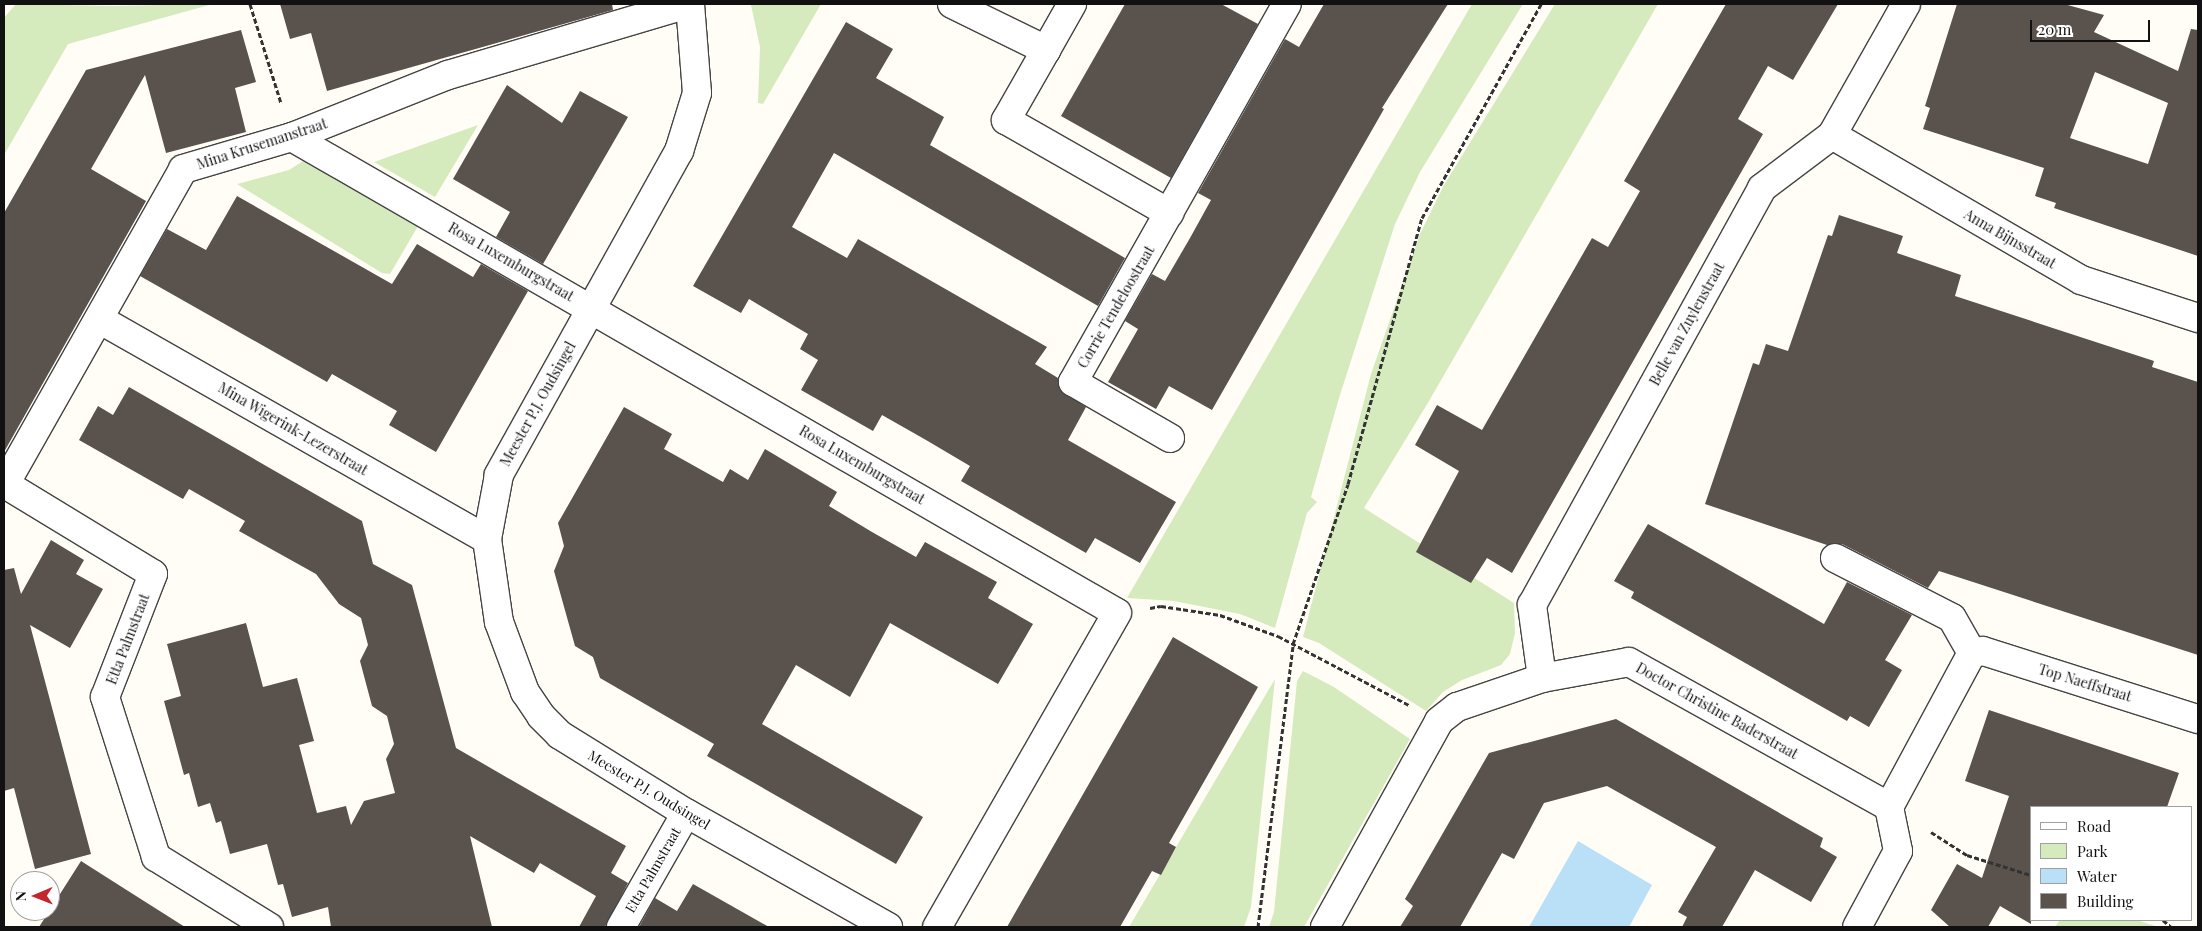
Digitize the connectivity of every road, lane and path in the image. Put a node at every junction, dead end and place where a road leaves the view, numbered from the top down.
1 (250, 4) edge
2 (689, 4) edge
3 (952, 4) edge
4 (1072, 4) edge
5 (1287, 4) edge
6 (1541, 4) edge
7 (1906, 4) edge
8 (1046, 50) junction
9 (1832, 135) junction
10 (292, 137) junction
11 (1169, 213) junction
12 (592, 308) junction
13 (2198, 318) edge
14 (99, 319) junction
15 (1170, 438) dead end
16 (4, 485) edge
17 (487, 539) junction
18 (1835, 558) dead end
19 (1117, 613) junction
20 (1293, 644) junction
21 (1972, 654) junction
22 (1542, 678) junction
23 (2198, 718) edge
24 (1439, 721) junction
25 (1889, 807) junction
26 (686, 813) junction
27 (2030, 875) edge
28 (269, 927) edge
29 (620, 927) edge
30 (888, 927) edge
31 (937, 927) edge
32 (1258, 927) edge
33 (1325, 927) edge
34 (1857, 927) edge

1 - 10 path
2 - 10 street, Mina Krusemanstraat
2 - 12 street, Meester P.J. Oudsingel
3 - 8 street
4 - 8 street
5 - 11 street, Corrie Tendeloostraat
6 - 20 path
7 - 9 street, Belle van Zuylenstraat
8 - 11 street
9 - 13 street, Anna Bijnsstraat
9 - 22 street, Belle van Zuylenstraat
10 - 12 street, Rosa Luxemburgstraat
10 - 14 street, Mina Krusemanstraat
11 - 15 street, Corrie Tendeloostraat
12 - 17 street, Meester P.J. Oudsingel
12 - 19 street, Rosa Luxemburgstraat
14 - 16 street, Mina Krusemanstraat
14 - 17 street, Mina Wigerink-Lezerstraat
16 - 28 street, Etta Palmstraat
17 - 26 street, Meester P.J. Oudsingel
18 - 21 street
19 - 20 path
19 - 31 street
20 - 24 path
20 - 32 path
21 - 23 street, Top Naeffstraat
21 - 25 street
22 - 24 street, Doctor Christine Baderstraat
22 - 25 street, Doctor Christine Baderstraat
24 - 33 street, Doctor Christine Baderstraat
25 - 27 path
25 - 34 street
26 - 29 street, Etta Palmstraat
26 - 30 street, Meester P.J. Oudsingel

